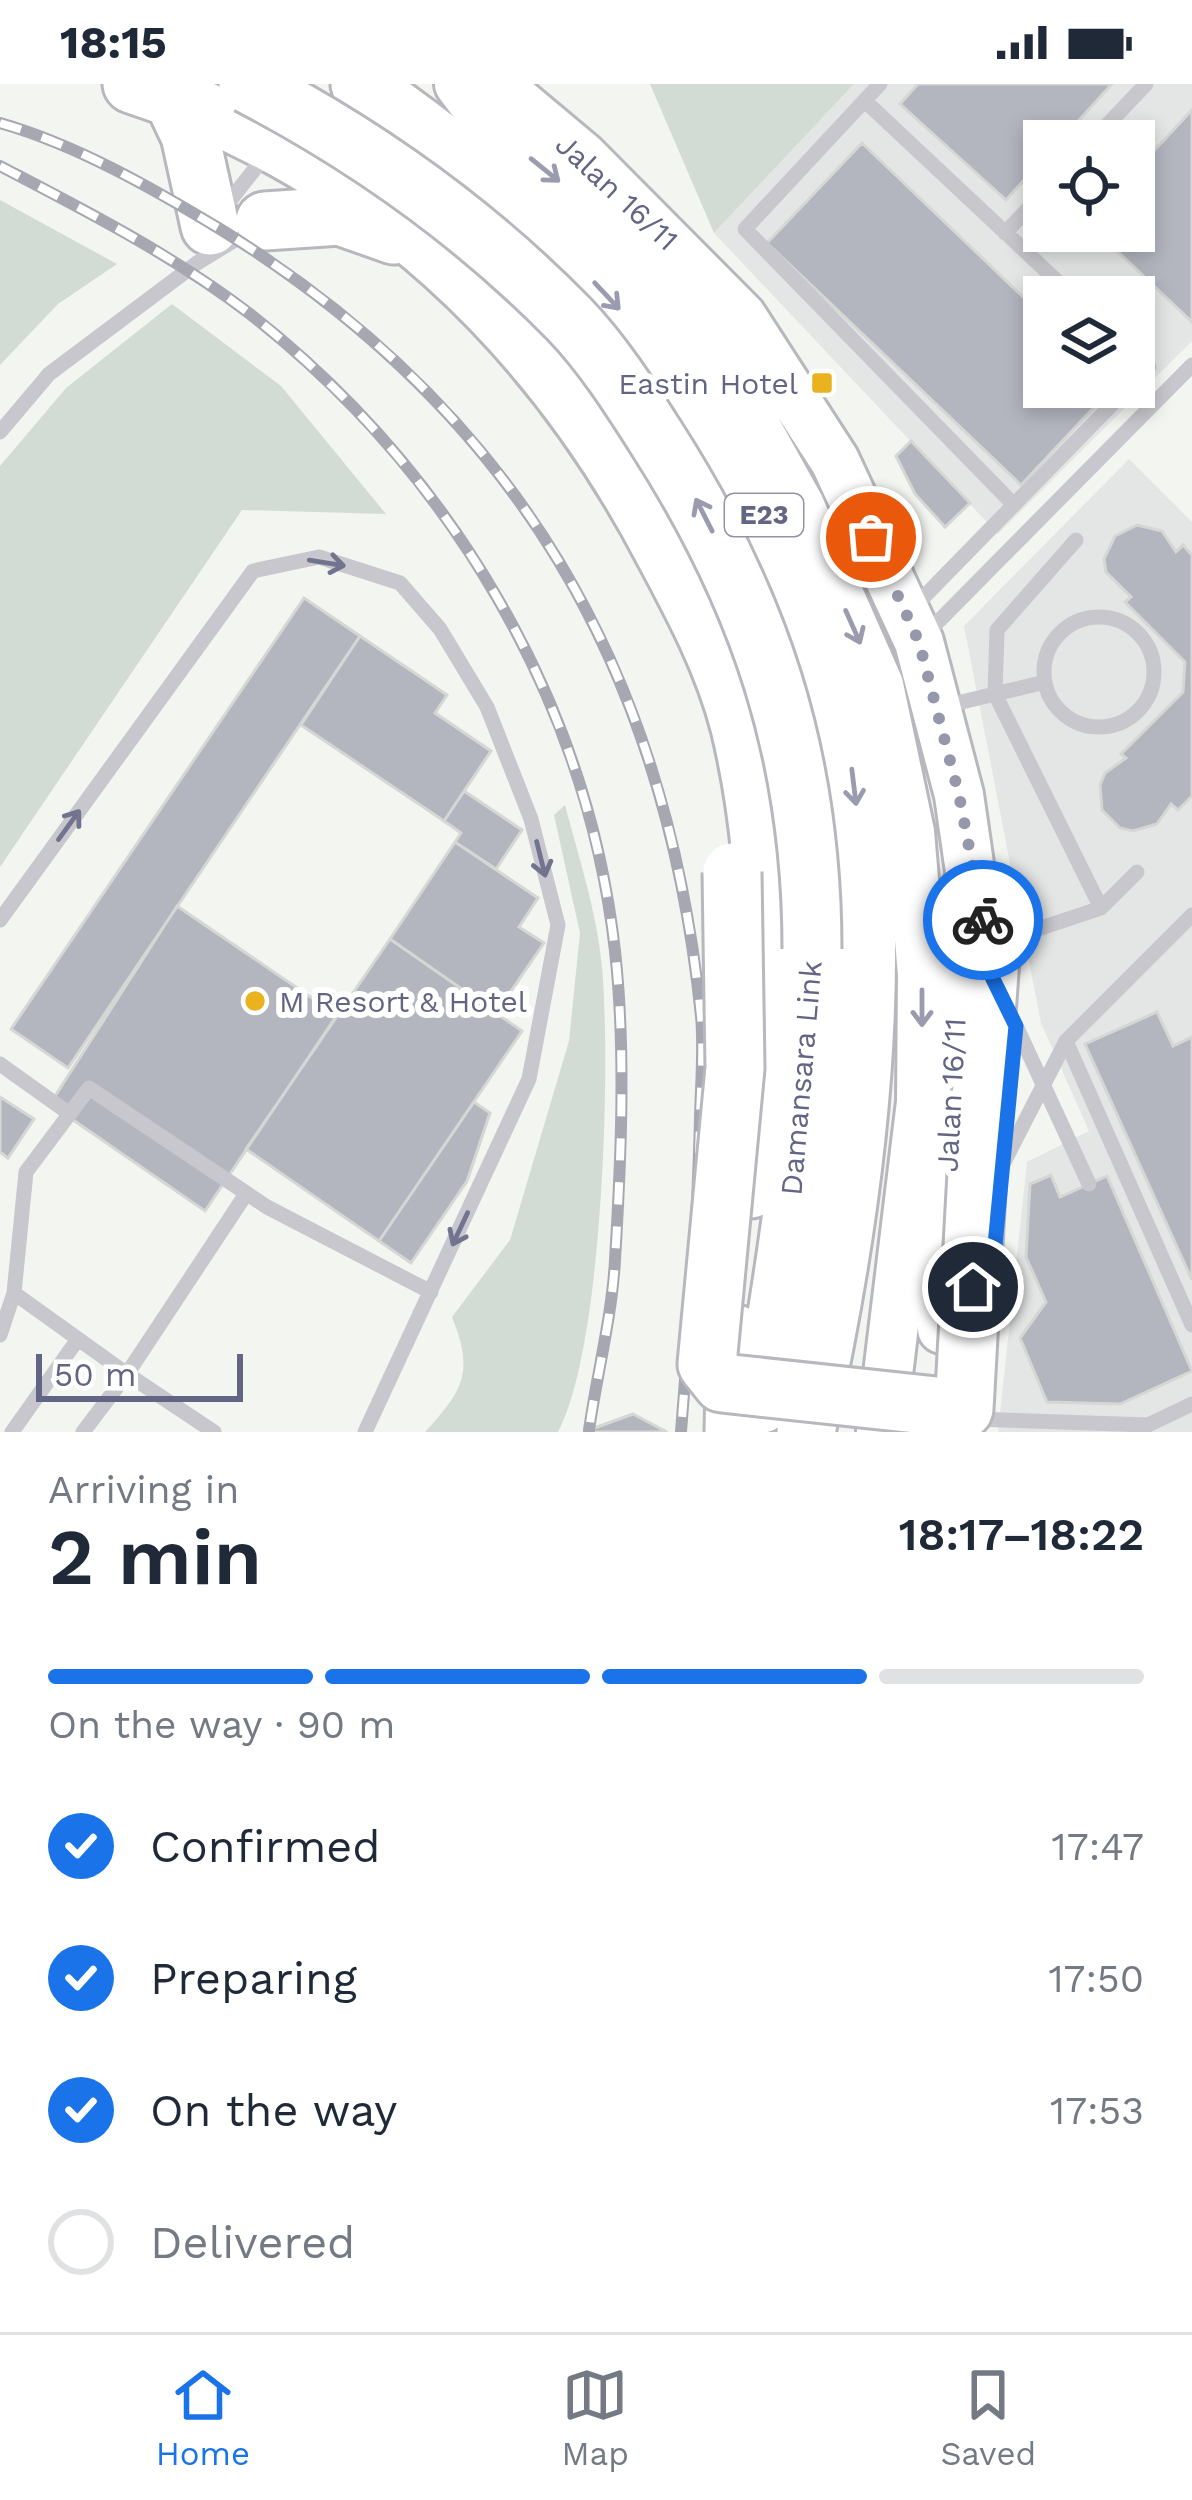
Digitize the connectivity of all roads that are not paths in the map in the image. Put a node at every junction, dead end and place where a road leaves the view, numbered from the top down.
1 (248, 84) edge
2 (360, 84) edge
3 (537, 84) edge
4 (880, 84) edge
5 (1146, 84) edge
6 (462, 85) edge
7 (152, 90) edge
8 (865, 101) junction
9 (1112, 120) edge
10 (583, 157) junction
11 (267, 200) junction
12 (1023, 215) edge
13 (1006, 233) junction
14 (431, 249) junction
15 (1052, 276) edge
16 (1192, 365) edge
17 (1108, 408) edge
18 (0, 432) edge
19 (1013, 505) junction
20 (1076, 540) dead end
21 (676, 575) junction
22 (913, 628) junction
23 (1045, 682) junction
24 (994, 694) junction
25 (938, 708) junction
26 (1137, 872) dead end
27 (972, 885) junction
28 (1101, 908) junction
29 (1192, 915) edge
30 (0, 920) edge
31 (996, 994) junction
32 (1066, 1041) junction
33 (0, 1064) edge
34 (70, 1114) junction
35 (1001, 1179) dead end
36 (1089, 1184) dead end
37 (246, 1194) junction
38 (968, 1276) junction
39 (431, 1292) junction
40 (837, 1292) junction
41 (14, 1293) junction
42 (1192, 1325) edge
43 (0, 1335) edge
44 (78, 1339) junction
45 (127, 1374) junction
46 (1074, 1402) dead end
47 (1192, 1404) edge
48 (1076, 1422) junction
49 (944, 1425) edge
50 (13, 1432) edge
51 (82, 1432) edge
52 (214, 1432) edge
53 (365, 1432) edge
54 (734, 1432) edge
55 (757, 1432) edge
56 (806, 1432) edge
57 (837, 1432) edge
58 (881, 1432) edge

55 -> 1 highway, Damansara Link / E23, bridge
2 -> 40 highway, Damansara Link / E23
3 - 10 main road
4 - 8 lane
5 - 9 lane
6 - 10 main road, Jalan 16/11
6 -> 58 main road
7 - 11 highway
7 - 11 highway
8 - 13 lane
8 - 19 lane
10 - 22 main road, Jalan 16/11
11 - 14 highway
11 - 14 highway
11 - 18 lane
12 - 13 lane
13 - 15 lane
14 - 21 highway
16 - 22 lane
17 - 19 lane
19 - 22 lane
20 - 24 lane
21 - 38 highway, bridge
21 - 54 highway
22 - 25 main road, Jalan 16/11
23 - 23 lane
23 - 24 lane
24 - 25 lane
24 - 28 lane
25 - 27 main road, Jalan 16/11
26 - 28 lane
27 - 31 highway
27 - 38 main road, Jalan 16/11
28 - 31 lane
29 - 32 lane
30 -> 39 lane
31 - 35 lane
31 - 36 lane
31 - 38 highway, bridge
32 - 38 lane, bridge
32 - 42 lane
33 - 34 lane
34 - 37 lane
34 - 41 lane
37 - 39 lane
37 - 45 lane
38 - 49 main road, Jalan 16/11
39 - 53 lane
40 - 56 highway, E23
40 - 57 highway
41 - 43 lane
41 - 44 lane
44 - 45 lane
44 - 50 lane
45 - 51 lane
45 - 52 lane
46 - 48 lane
47 - 48 lane
48 - 49 lane

